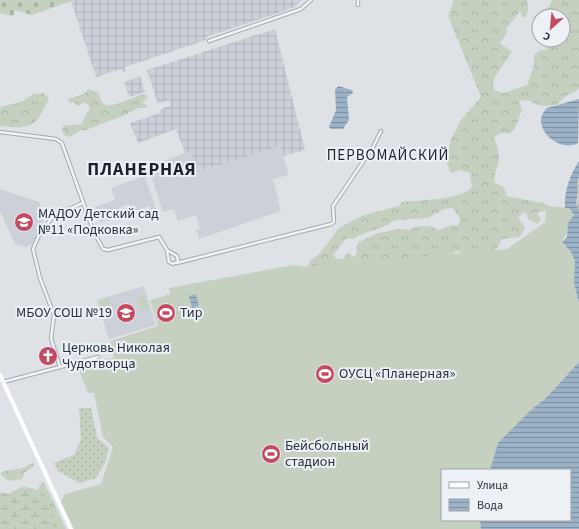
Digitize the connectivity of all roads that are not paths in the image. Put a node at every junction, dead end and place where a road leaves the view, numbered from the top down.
1 (311, 0) edge
2 (358, 0) edge
3 (358, 5) dead end
4 (209, 41) dead end
5 (381, 131) dead end
6 (0, 132) edge
7 (83, 203) junction
8 (167, 250) junction
9 (173, 254) junction
10 (168, 259) junction
11 (178, 259) junction
12 (183, 262) junction
13 (174, 264) junction
14 (98, 357) dead end
15 (60, 367) junction
16 (0, 375) edge
17 (3, 382) junction
18 (71, 529) edge

1 - 4 street
2 - 3 street
5 - 12 street
6 - 7 street
7 - 8 street
7 - 15 street
8 - 9 street
8 - 10 street
9 - 10 street
9 - 11 street
10 - 13 street
11 - 12 street
11 - 13 street
12 - 13 street
14 - 15 street
15 - 17 street
16 - 17 main road
17 - 18 main road

